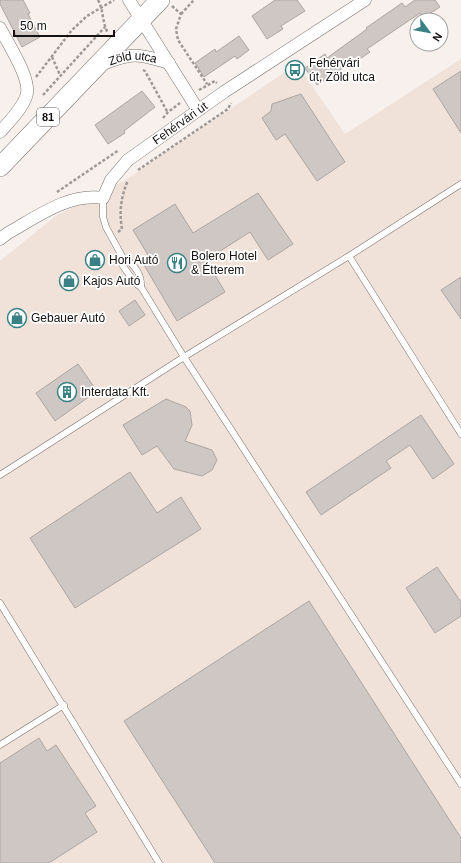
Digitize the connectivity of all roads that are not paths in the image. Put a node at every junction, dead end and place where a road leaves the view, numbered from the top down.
1 (129, 0) edge
2 (366, 0) edge
3 (166, 2) edge
4 (142, 19) junction
5 (0, 28) edge
6 (169, 63) junction
7 (97, 66) junction
8 (198, 110) junction
9 (0, 132) edge
10 (0, 167) edge
11 (461, 184) edge
12 (103, 198) junction
13 (0, 240) edge
14 (349, 256) junction
15 (184, 357) junction
16 (461, 434) edge
17 (0, 475) edge
18 (0, 603) edge
19 (64, 705) junction
20 (0, 745) edge
21 (461, 784) edge
22 (159, 863) edge

1 - 4 street, Zöld utca
2 - 8 street, Fehérvári út
3 - 4 main road, 81
4 - 6 street, Zöld utca
4 - 7 main road, 81
5 - 9 street
6 - 7 street, Zöld utca
6 - 8 street, Zöld utca
7 - 10 main road, 81
8 - 12 street, Fehérvári út
11 - 14 lane
12 - 13 street
12 - 15 lane
14 - 15 lane
14 - 16 lane
15 - 17 lane
15 - 21 lane
18 - 19 lane
19 - 20 lane
19 - 22 lane

